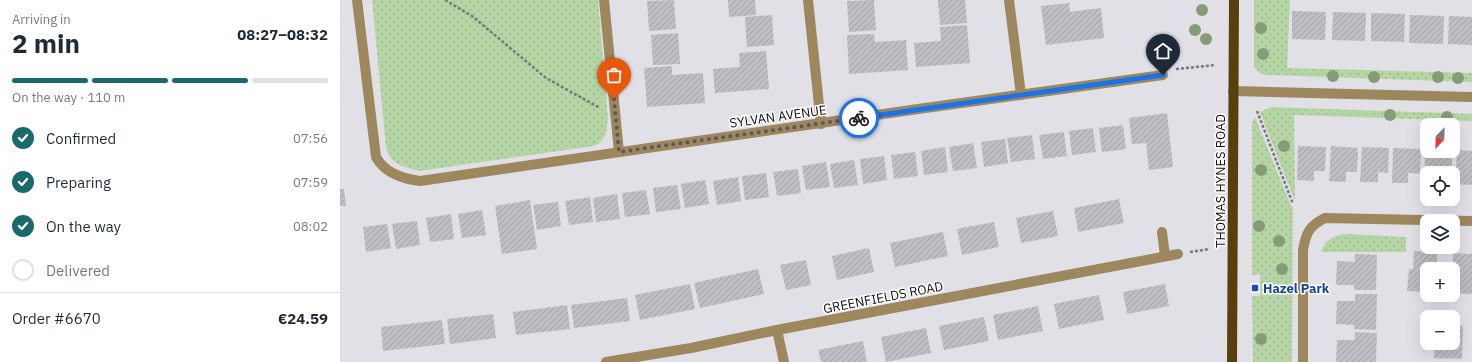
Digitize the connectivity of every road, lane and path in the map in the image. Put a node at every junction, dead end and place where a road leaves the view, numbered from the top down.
1 (358, 0) edge
2 (445, 0) edge
3 (604, 0) edge
4 (808, 0) edge
5 (1009, 0) edge
6 (1234, 0) edge
7 (1215, 65) dead end
8 (1163, 75) joint
9 (1233, 91) junction
10 (1021, 95) junction
11 (1472, 96) edge
12 (1257, 111) dead end
13 (615, 113) junction
14 (822, 124) junction
15 (619, 152) junction
16 (1293, 204) dead end
17 (1472, 221) edge
18 (1162, 232) dead end
19 (1210, 249) dead end
20 (1178, 254) joint
21 (1165, 256) junction
22 (777, 330) junction
23 (606, 362) edge
24 (784, 362) edge
25 (1232, 362) edge
26 (1303, 362) edge

1 - 15 street, SYLVAN AVENUE
2 - 13 path
3 - 13 street
4 - 14 street
5 - 10 street
6 - 9 main road, THOMAS HYNES ROAD
7 - 8 path
8 - 10 street, SYLVAN AVENUE
9 - 11 street
9 - 25 main road, THOMAS HYNES ROAD
10 - 14 street, SYLVAN AVENUE
12 - 16 path
13 - 15 street
14 - 15 street, SYLVAN AVENUE
17 - 26 street
18 - 21 street
19 - 20 path
20 - 21 street, GREENFIELDS ROAD
21 - 22 street, GREENFIELDS ROAD
22 - 23 street, GREENFIELDS ROAD
22 - 24 street

